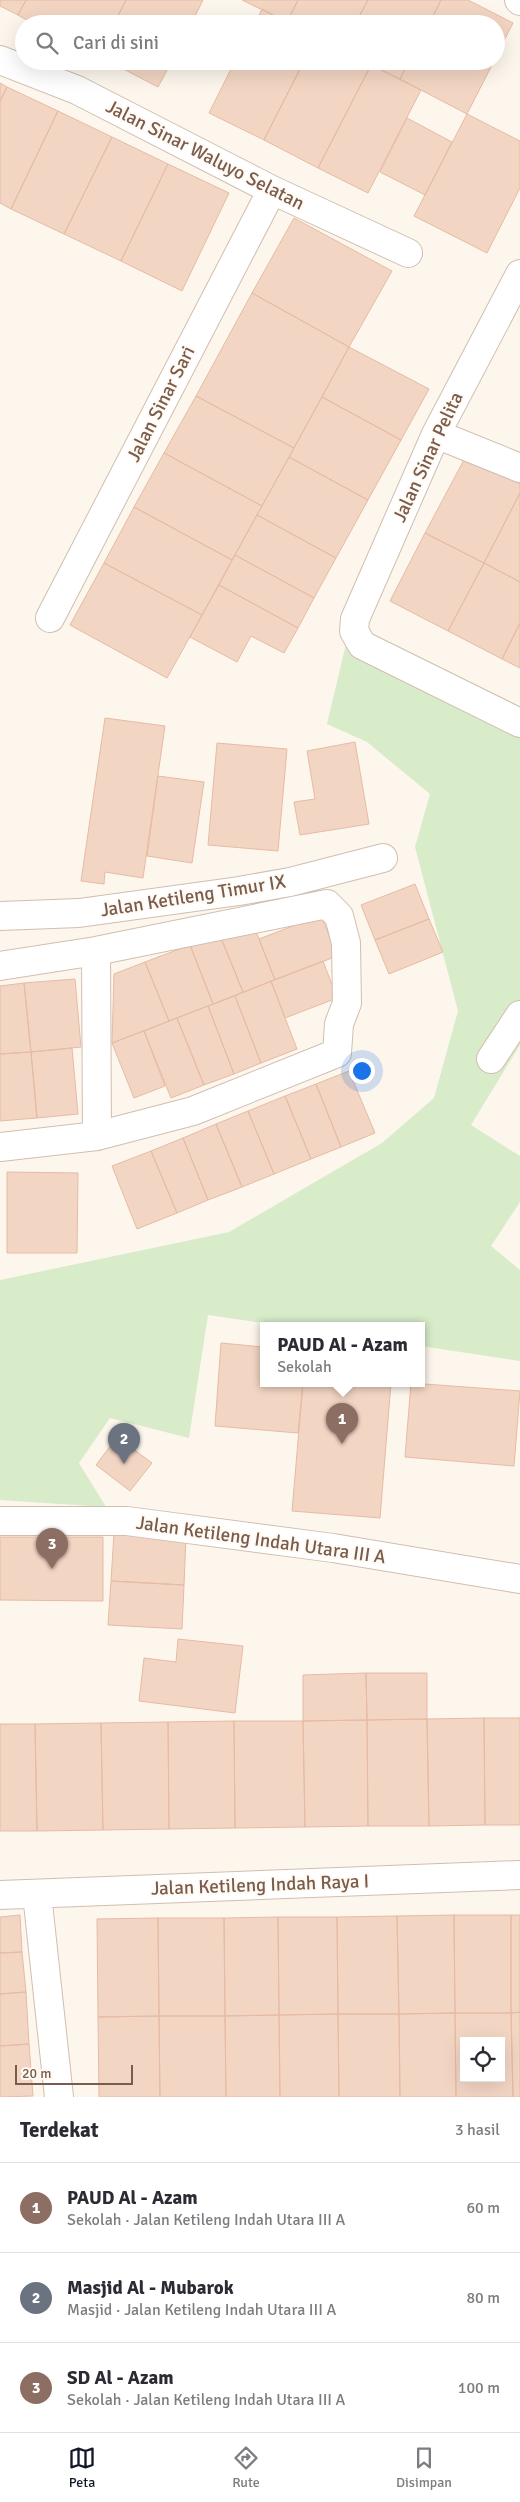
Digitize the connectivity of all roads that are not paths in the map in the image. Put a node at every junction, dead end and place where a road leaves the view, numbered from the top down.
1 (0, 60) edge
2 (15, 66) edge
3 (26, 70) edge
4 (272, 190) junction
5 (408, 253) dead end
6 (520, 274) edge
7 (436, 434) junction
8 (520, 468) edge
9 (50, 618) dead end
10 (520, 723) edge
11 (382, 858) dead end
12 (0, 916) edge
13 (96, 951) junction
14 (0, 966) edge
15 (520, 1016) edge
16 (491, 1059) dead end
17 (98, 1136) junction
18 (0, 1147) edge
19 (0, 1521) edge
20 (520, 1579) edge
21 (520, 1875) edge
22 (37, 1894) junction
23 (0, 1895) edge
24 (59, 2097) edge

1 - 2 street, Jalan Sinar Waluyo Selatan
3 - 4 street, Jalan Sinar Waluyo Selatan
4 - 5 street, Jalan Sinar Waluyo Selatan
4 - 9 street, Jalan Sinar Sari
6 - 7 street, Jalan Sinar Pelita
7 - 8 street
7 - 10 street, Jalan Sinar Pelita
11 - 12 street, Jalan Ketileng Timur IX
13 - 14 street
13 - 17 street
13 - 17 street
15 - 16 street
17 - 18 street
19 - 20 street, Jalan Ketileng Indah Utara III A
21 - 22 street, Jalan Ketileng Indah Raya I
22 - 23 street, Jalan Ketileng Indah Raya I
22 - 24 street

